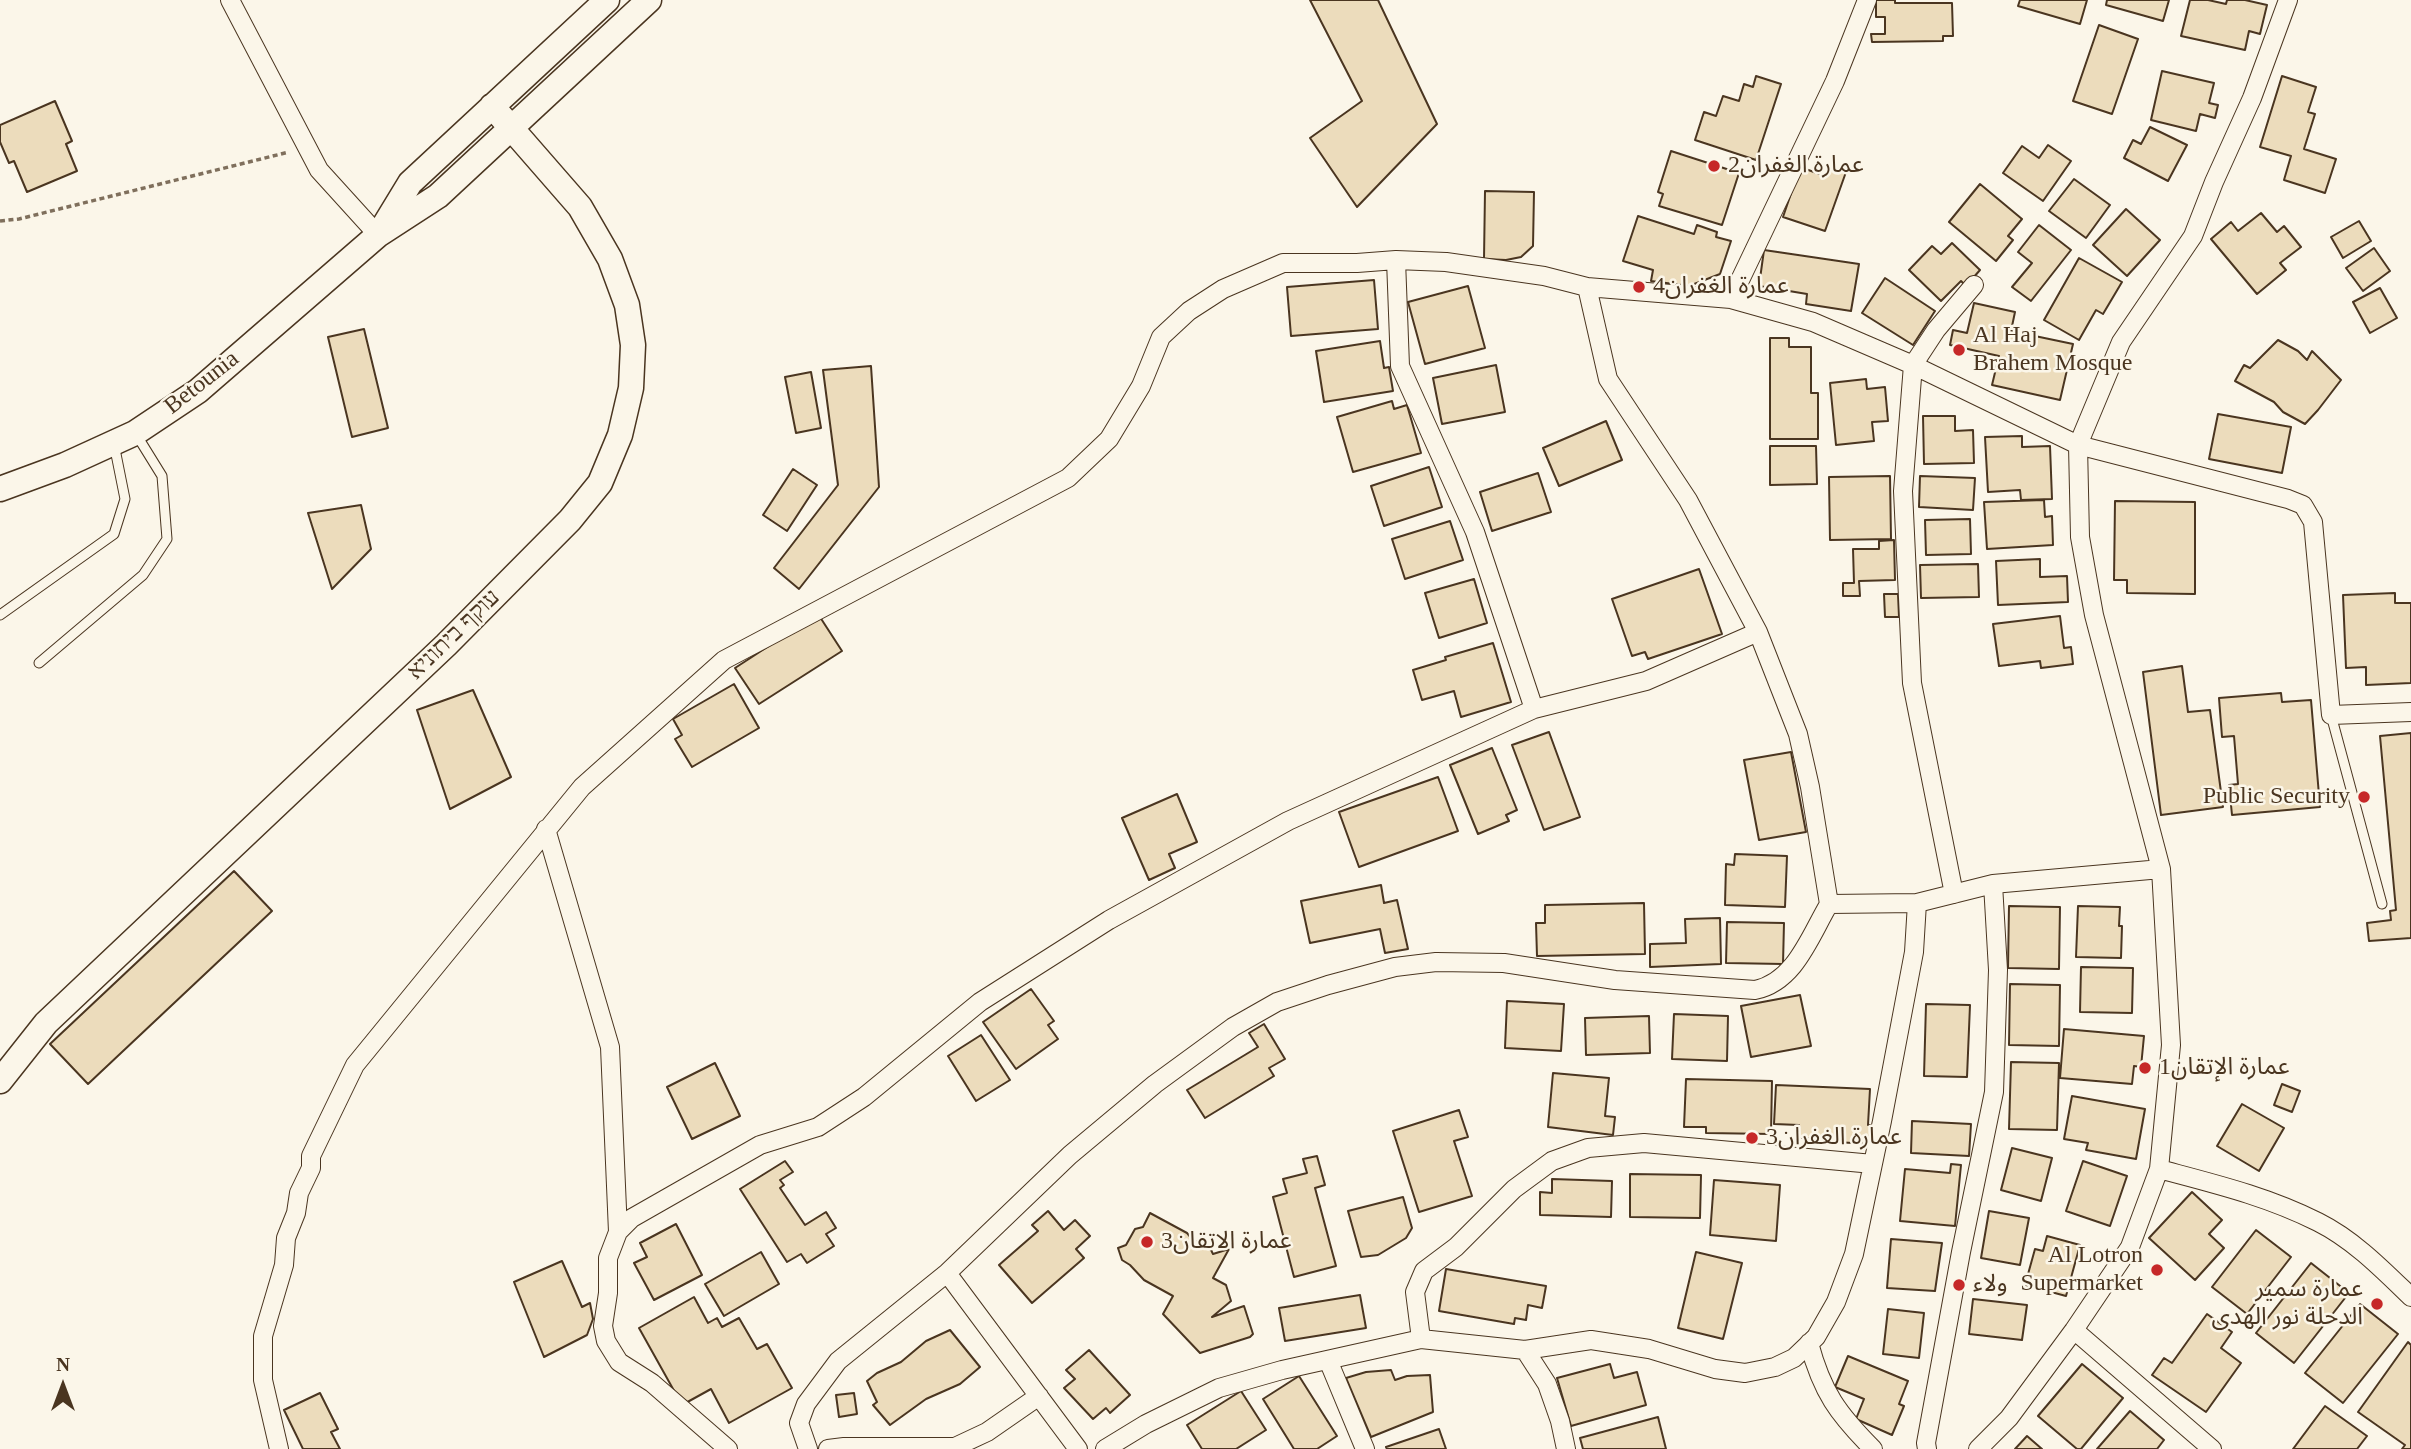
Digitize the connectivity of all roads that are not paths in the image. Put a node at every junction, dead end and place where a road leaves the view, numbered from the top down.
1 (230, 0) edge
2 (607, 0) edge
3 (649, 0) edge
4 (1867, 0) edge
5 (2288, 0) edge
6 (492, 106) junction
7 (510, 129) junction
8 (378, 235) junction
9 (1396, 260) junction
10 (1974, 285) dead end
11 (1587, 287) junction
12 (1731, 299) junction
13 (1913, 365) junction
14 (124, 438) junction
15 (2078, 445) junction
16 (0, 489) edge
17 (0, 615) edge
18 (1758, 632) junction
19 (39, 663) dead end
20 (1534, 709) junction
21 (2411, 712) edge
22 (2330, 715) junction
23 (546, 829) junction
24 (2161, 869) junction
25 (1993, 884) junction
26 (1954, 894) junction
27 (1829, 904) junction
28 (1917, 904) junction
29 (2382, 904) dead end
30 (0, 1081) edge
31 (1873, 1164) junction
32 (2159, 1169) junction
33 (618, 1232) junction
34 (947, 1273) junction
35 (2411, 1297) edge
36 (2074, 1330) junction
37 (1421, 1339) junction
38 (1809, 1343) junction
39 (1525, 1350) junction
40 (1328, 1360) junction
41 (1039, 1396) junction
42 (279, 1449) edge
43 (728, 1449) edge
44 (808, 1449) edge
45 (828, 1449) edge
46 (1078, 1449) edge
47 (1105, 1449) edge
48 (1365, 1449) edge
49 (1566, 1449) edge
50 (1873, 1449) edge
51 (1927, 1449) edge
52 (1978, 1449) edge
53 (2212, 1449) edge

1 - 8 street
2 - 6 street
3 - 7 street
4 - 12 street
5 - 15 street
6 - 7 street, עוקף ביתוניא
6 - 8 street
7 - 8 street
7 - 30 street, עוקף ביתוניא
8 - 14 street, Betounia
9 - 11 street
9 - 20 street
9 - 23 street
10 - 13 street
11 - 12 street
11 - 18 street
12 - 13 street
13 - 15 street
13 - 26 street
14 - 16 street, Betounia
14 - 17 lane
14 - 19 lane
15 - 22 street
15 - 24 street
18 - 20 street
18 - 27 street
20 - 33 street
21 - 22 street
22 - 29 lane
23 - 33 street
23 - 42 street
24 - 25 street
24 - 32 street
25 - 26 street
25 - 51 street
26 - 28 street
27 - 28 street
27 - 34 street
28 - 31 street
31 - 37 street
31 - 38 street
32 - 35 street
32 - 36 street
33 - 43 street
34 - 41 street
34 - 44 street
36 - 52 street
36 - 53 street
37 - 39 street
37 - 40 street
38 - 39 street
38 - 50 street
39 - 49 street
40 - 47 street
40 - 48 street
41 - 45 street
41 - 46 street

